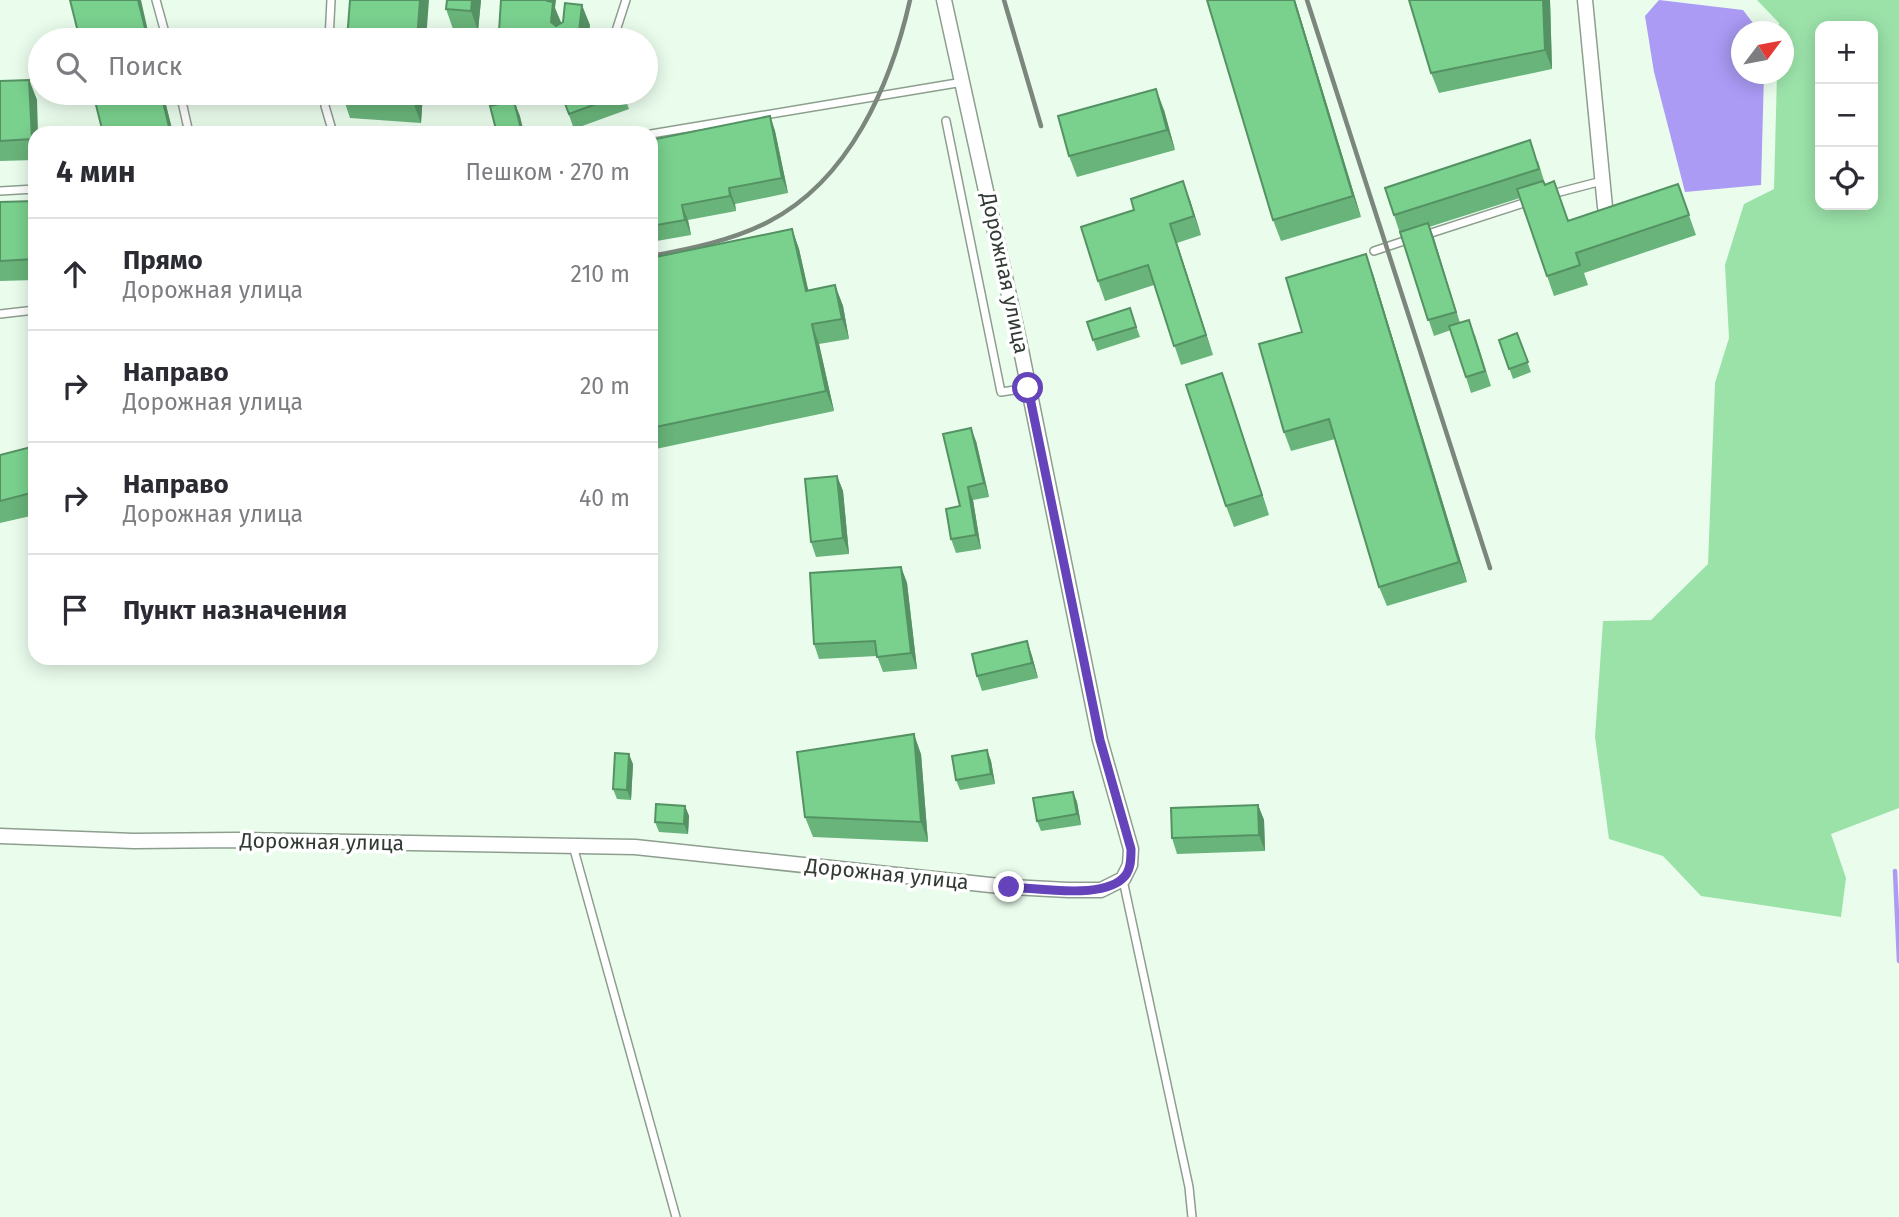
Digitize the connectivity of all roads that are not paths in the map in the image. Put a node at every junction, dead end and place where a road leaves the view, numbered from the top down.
1 (156, 0) edge
2 (331, 0) edge
3 (626, 0) edge
4 (944, 0) edge
5 (1585, 0) edge
6 (164, 28) edge
7 (330, 28) edge
8 (616, 28) edge
9 (964, 82) junction
10 (183, 105) edge
11 (325, 105) edge
12 (947, 121) dead end
13 (187, 126) edge
14 (330, 126) edge
15 (658, 133) edge
16 (1602, 181) junction
17 (28, 189) edge
18 (0, 191) edge
19 (1605, 207) edge
20 (1374, 251) dead end
21 (28, 311) edge
22 (0, 314) edge
23 (1028, 388) junction
24 (0, 836) edge
25 (573, 846) junction
26 (1123, 879) junction
27 (676, 1217) edge
28 (1192, 1217) edge

1 - 6 lane
2 - 7 lane
3 - 8 lane
4 - 9 street, Дорожная улица
5 - 16 street
9 - 15 lane
9 - 23 street, Дорожная улица
10 - 13 lane
11 - 14 lane
12 - 23 lane
16 - 19 street
16 - 20 lane
17 - 18 lane
21 - 22 lane
23 - 26 street, Дорожная улица
24 - 25 street, Дорожная улица
25 - 26 street, Дорожная улица
25 - 27 lane
26 - 28 lane

